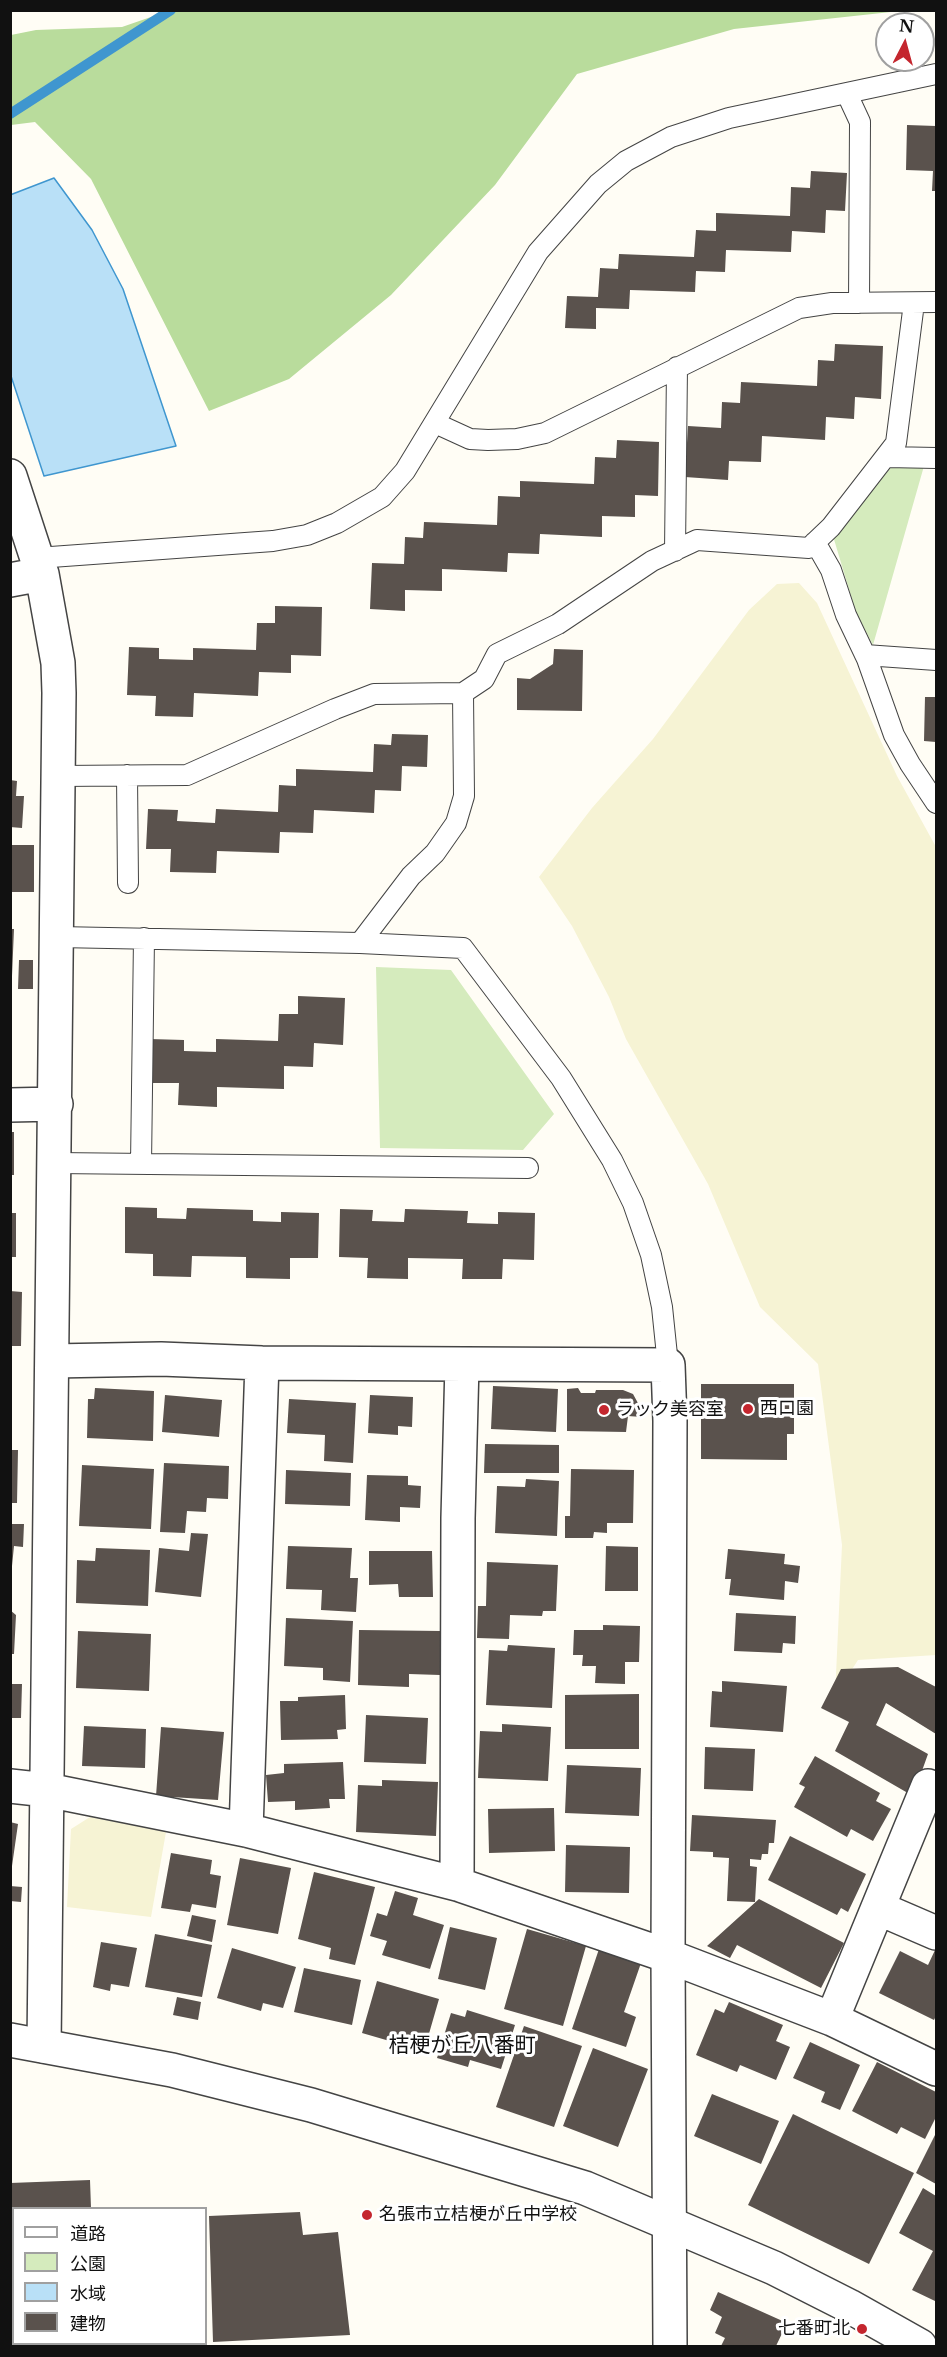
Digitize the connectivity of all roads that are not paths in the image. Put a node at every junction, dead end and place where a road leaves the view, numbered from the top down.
1 (936, 74) edge
2 (847, 94) junction
3 (936, 302) edge
4 (859, 303) junction
5 (914, 303) junction
6 (677, 367) junction
7 (435, 423) junction
8 (887, 457) junction
9 (936, 458) edge
10 (10, 476) edge
11 (815, 542) junction
12 (675, 551) junction
13 (39, 566) junction
14 (10, 580) edge
15 (865, 655) junction
16 (936, 660) edge
17 (463, 693) junction
18 (127, 775) junction
19 (59, 776) junction
20 (936, 803) edge
21 (128, 883) dead end
22 (58, 938) junction
23 (144, 938) junction
24 (360, 943) junction
25 (56, 1104) junction
26 (10, 1105) edge
27 (55, 1163) junction
28 (141, 1164) junction
29 (528, 1168) dead end
30 (53, 1361) junction
31 (262, 1363) junction
32 (462, 1364) junction
33 (668, 1365) junction
34 (10, 1785) edge
35 (928, 1786) dead end
36 (47, 1790) junction
37 (246, 1830) junction
38 (457, 1884) junction
39 (878, 1908) junction
40 (936, 1933) edge
41 (668, 1956) junction
42 (832, 2019) junction
43 (10, 2040) edge
44 (44, 2046) junction
45 (936, 2069) edge
46 (669, 2222) junction
47 (670, 2346) edge
48 (920, 2346) edge

1 - 2 lane
2 - 4 lane
2 - 7 lane
3 - 5 lane
4 - 5 lane
4 - 6 lane
5 - 8 lane
6 - 7 lane
6 - 12 lane
7 - 13 lane
8 - 9 lane
8 - 11 lane
10 - 13 street
11 - 12 lane
11 - 15 lane
12 - 17 lane
13 - 14 street
13 - 19 street
15 - 16 lane
15 - 20 lane
17 - 18 lane
17 - 24 lane
18 - 19 lane
18 - 21 lane
19 - 22 street
22 - 23 lane
22 - 25 street
23 - 24 lane
23 - 28 lane
24 - 33 lane
25 - 26 street
25 - 27 street
27 - 28 lane
27 - 30 street
28 - 29 lane
30 - 31 street
30 - 36 street
31 - 32 street
31 - 37 street
32 - 33 street
32 - 38 street
33 - 41 street
34 - 36 street
35 - 39 street
36 - 37 street
36 - 44 street
37 - 38 street
38 - 41 street
39 - 40 street
39 - 42 street
41 - 42 street
41 - 46 street
42 - 45 street
43 - 44 street
44 - 46 street
46 - 47 street
46 - 48 street

